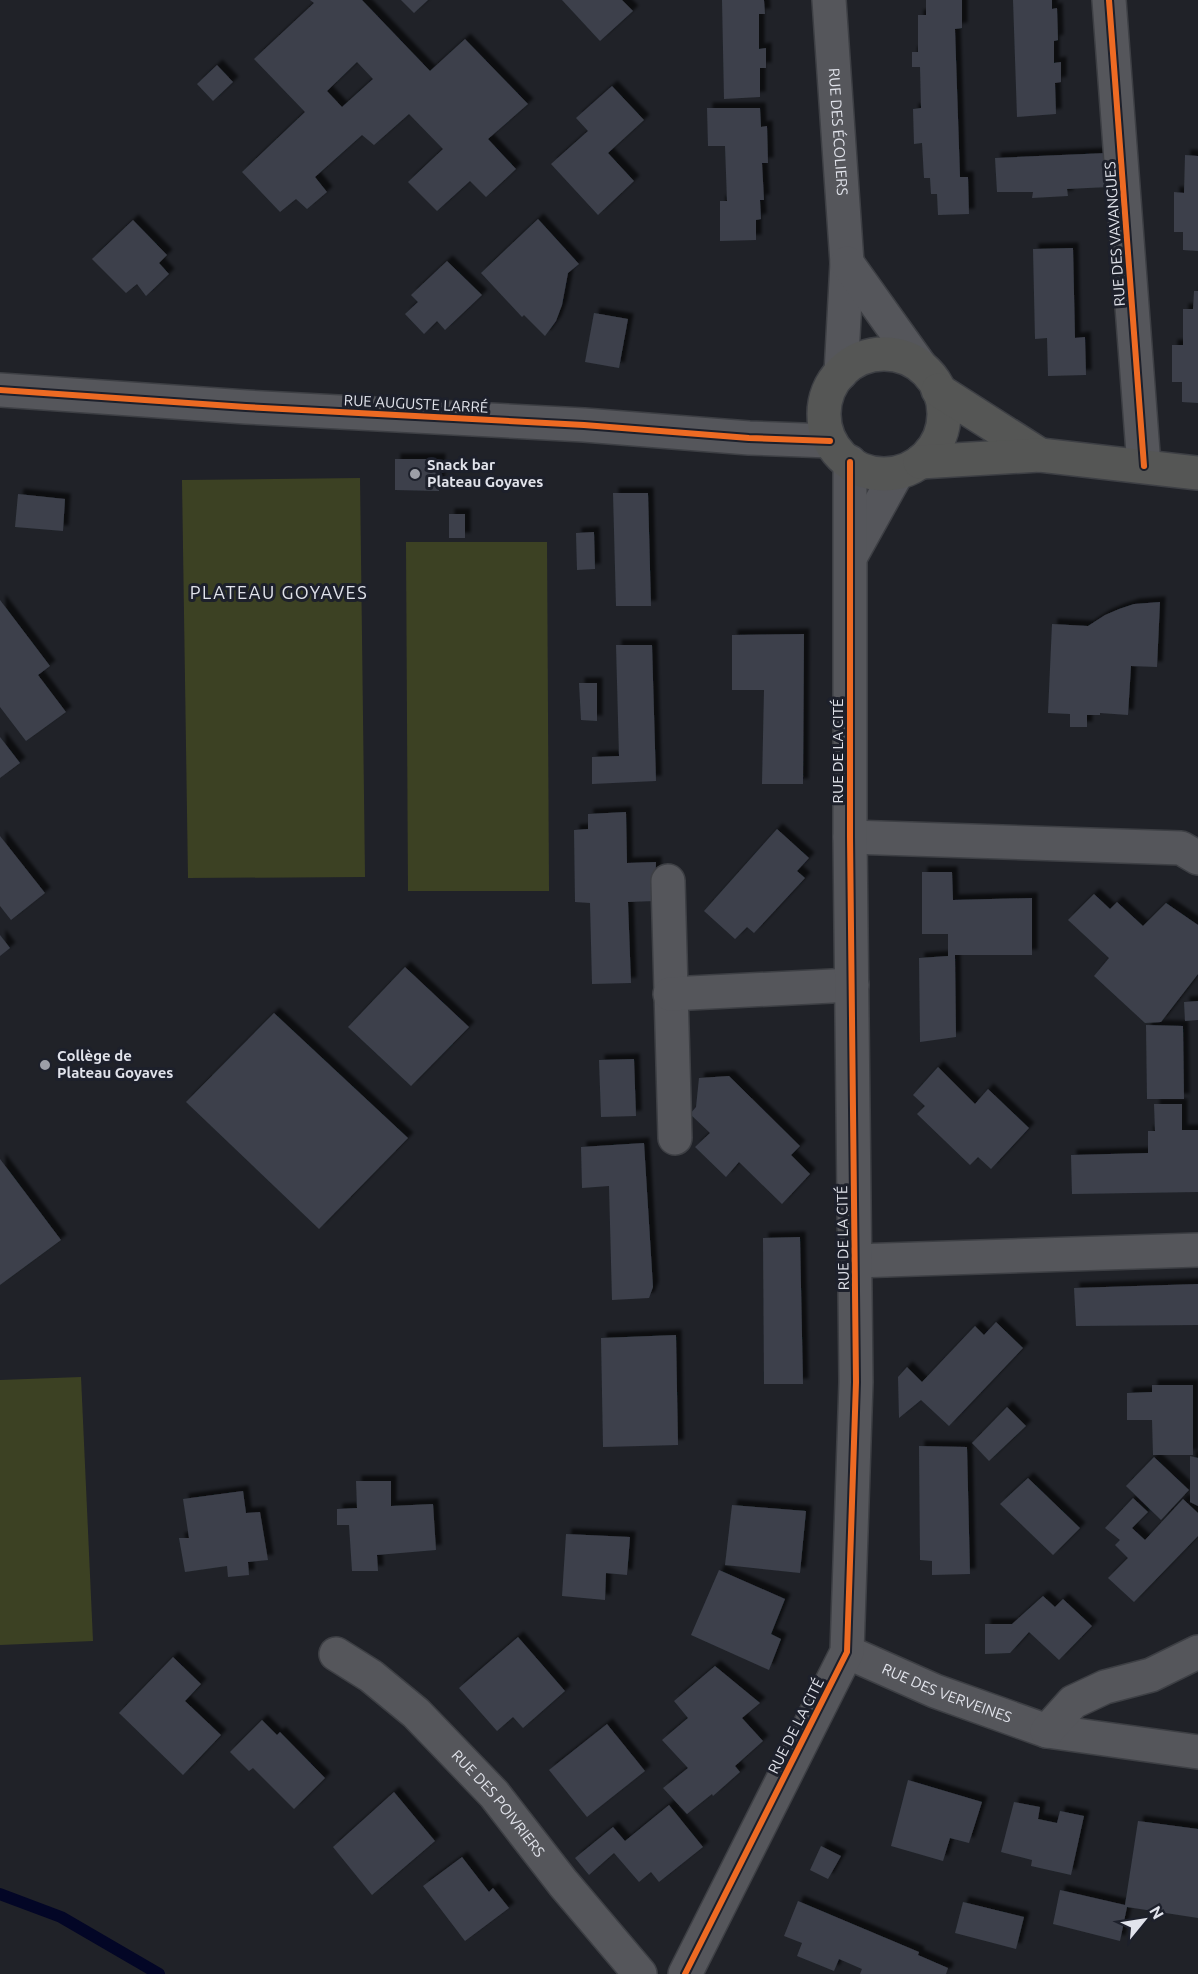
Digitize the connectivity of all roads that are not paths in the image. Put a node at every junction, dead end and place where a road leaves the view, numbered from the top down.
1 (829, 0) edge
2 (1110, 0) edge
3 (847, 263) junction
4 (919, 364) junction
5 (841, 373) junction
6 (0, 390) edge
7 (938, 390) junction
8 (840, 451) junction
9 (1040, 455) junction
10 (1144, 466) junction
11 (908, 468) junction
12 (1198, 473) edge
13 (851, 556) junction
14 (850, 837) junction
15 (1198, 858) edge
16 (668, 881) dead end
17 (852, 986) junction
18 (670, 994) junction
19 (675, 1138) dead end
20 (1198, 1250) edge
21 (855, 1261) junction
22 (847, 1652) junction
23 (1198, 1652) edge
24 (336, 1653) dead end
25 (1047, 1731) junction
26 (1198, 1752) edge
27 (640, 1974) edge
28 (685, 1974) edge

1 - 3 street, RUE DES ÉCOLIERS
2 - 10 street, RUE DES VAVANGUES
3 - 4 street
3 - 5 street, RUE DES ÉCOLIERS
4 - 5 street
4 - 7 street
5 - 8 street
6 - 8 street, RUE AUGUSTE LARRÉ
7 - 9 street
7 - 11 street
8 - 11 street
8 - 13 street, RUE DE LA CITÉ
9 - 10 street
9 - 11 street
10 - 12 street
11 - 13 street, RUE DE LA CITÉ
13 - 14 street, RUE DE LA CITÉ
14 - 15 street
14 - 17 street, RUE DE LA CITÉ
16 - 18 street
17 - 18 street
17 - 21 street, RUE DE LA CITÉ
18 - 19 street
20 - 21 street, RUE DE LA CITÉ
21 - 22 street, RUE DE LA CITÉ
22 - 25 street, RUE DES VERVEINES
22 - 28 street, RUE DE LA CITÉ
23 - 25 street
24 - 27 street, RUE DES POIVRIERS
25 - 26 street, RUE DES VERVEINES

